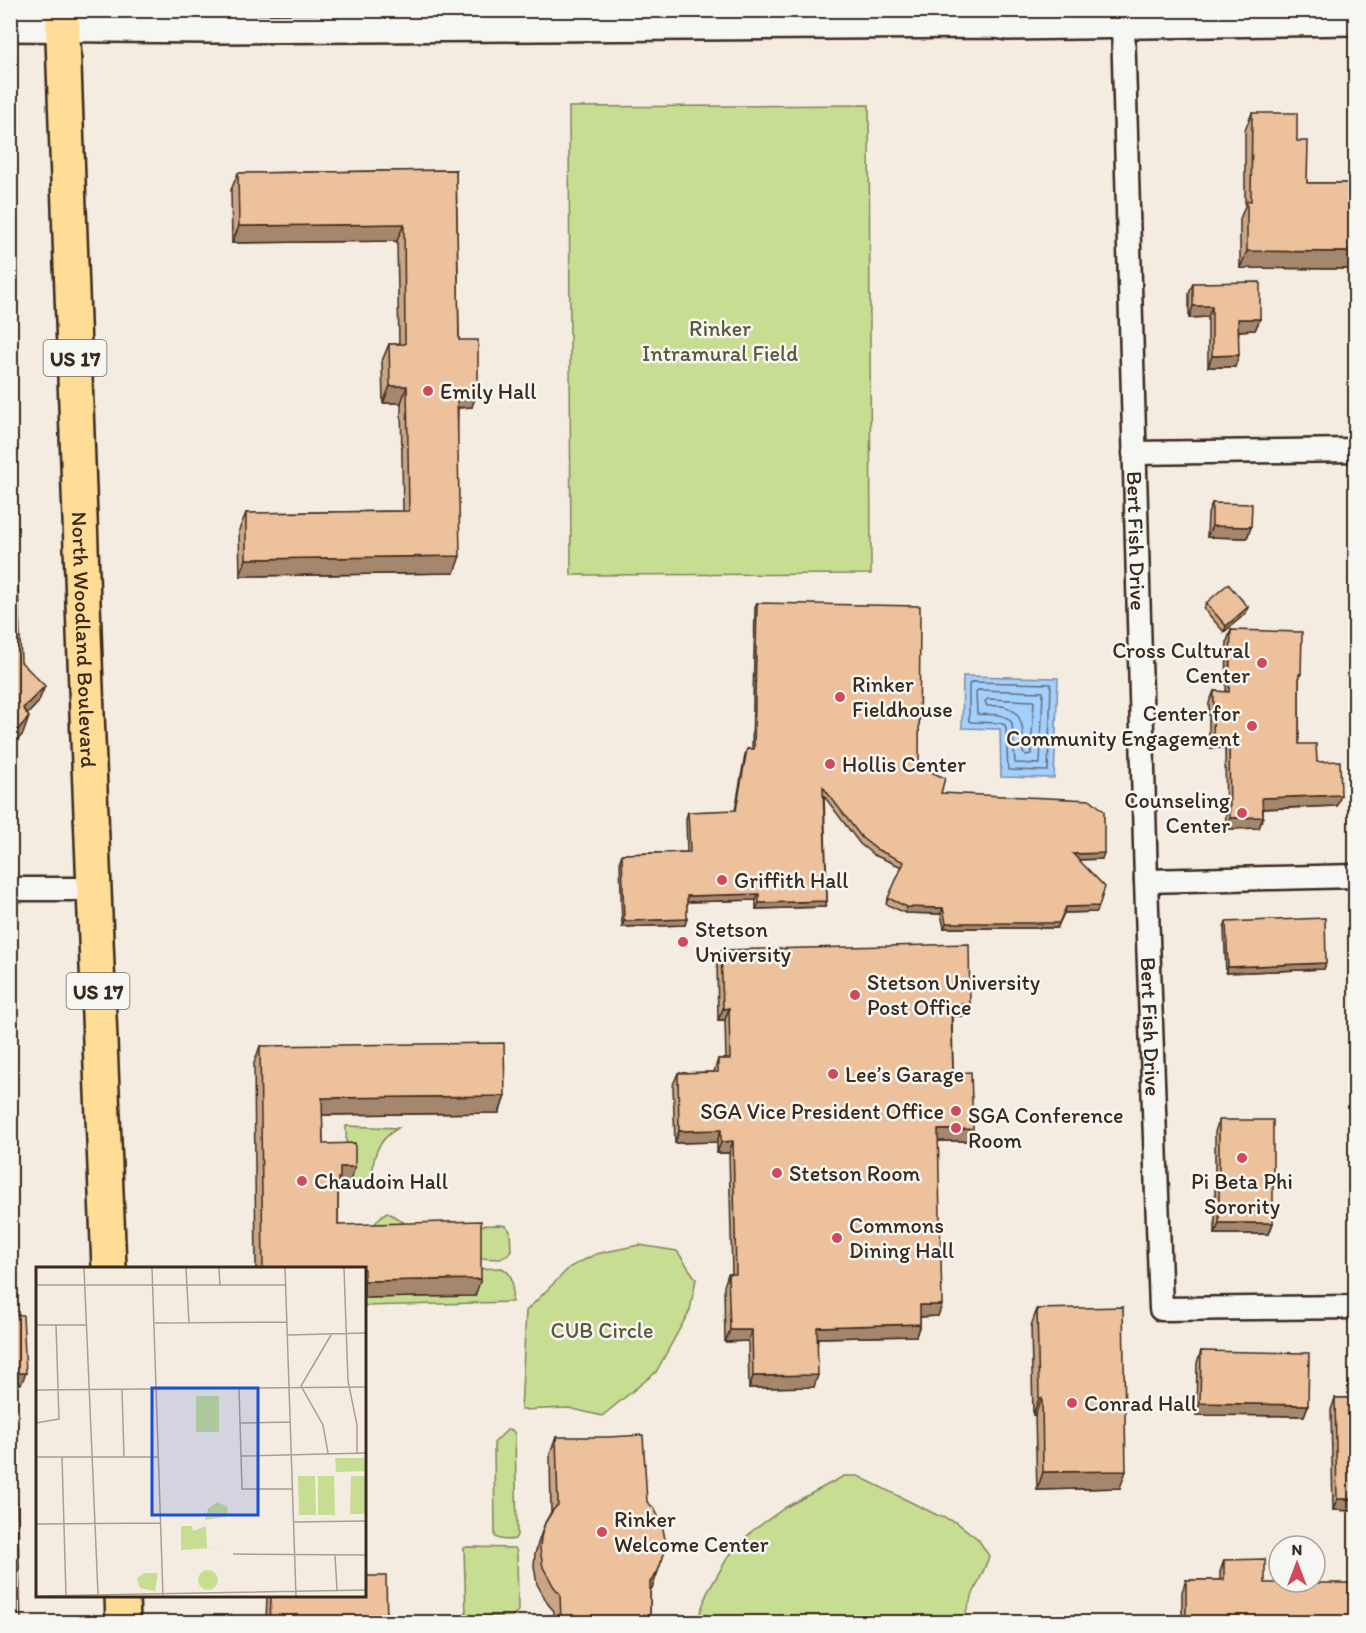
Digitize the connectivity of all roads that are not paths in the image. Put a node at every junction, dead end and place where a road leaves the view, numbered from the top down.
1 (63, 19) edge
2 (1356, 21) edge
3 (1123, 23) junction
4 (10, 27) edge
5 (1356, 450) edge
6 (1134, 453) junction
7 (1356, 876) edge
8 (1146, 881) junction
9 (10, 889) edge
10 (94, 889) junction
11 (109, 1267) edge
12 (1356, 1306) edge
13 (122, 1597) edge
14 (123, 1623) edge

1 - 3 street
1 - 4 street
1 - 10 main road, North Woodland Boulevard / US 17
2 - 3 street
3 - 6 street, Bert Fish Drive
5 - 6 street
6 - 8 street, Bert Fish Drive
7 - 8 street
8 - 12 street, Bert Fish Drive
9 - 10 street
10 - 11 main road, North Woodland Boulevard / US 17
13 - 14 main road

